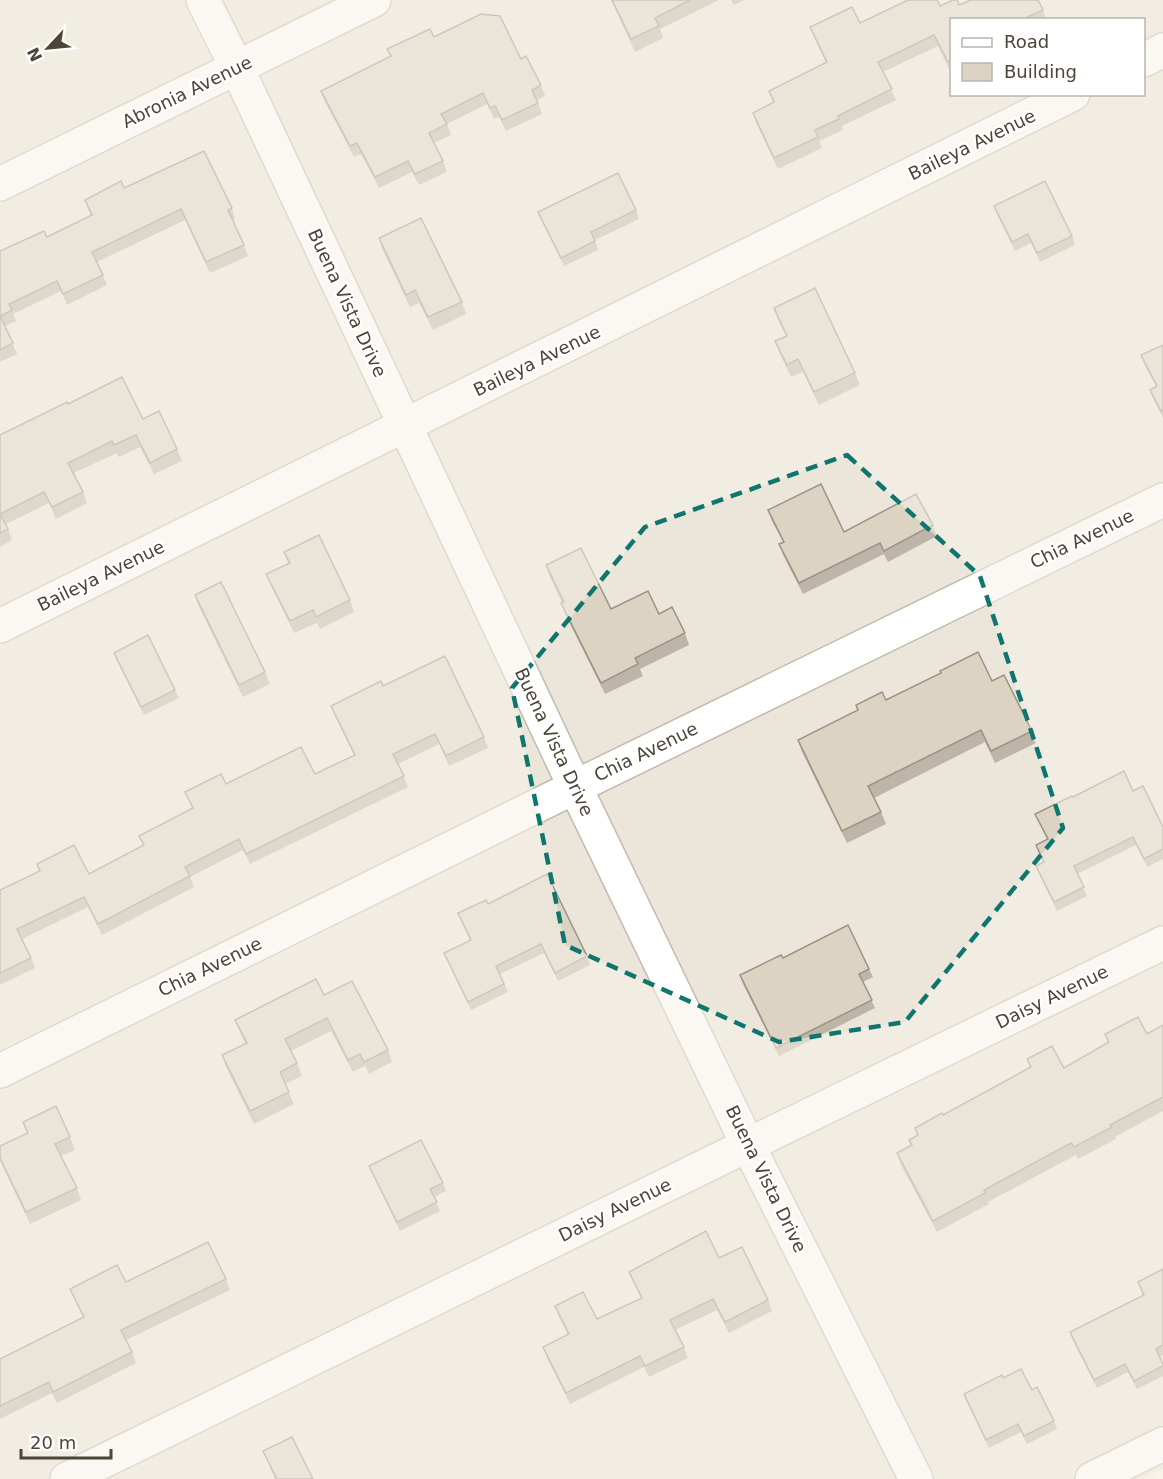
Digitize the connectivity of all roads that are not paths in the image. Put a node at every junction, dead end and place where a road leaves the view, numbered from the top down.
1 (203, 0) edge
2 (374, 0) edge
3 (1163, 50) edge
4 (1145, 59) edge
5 (237, 68) junction
6 (1069, 96) edge
7 (0, 184) edge
8 (405, 426) junction
9 (1163, 500) edge
10 (0, 626) edge
11 (575, 787) junction
12 (1163, 943) edge
13 (0, 1071) edge
14 (748, 1144) junction
15 (1163, 1444) edge
16 (67, 1479) edge
17 (916, 1479) edge
18 (1092, 1479) edge

1 - 5 street, Buena Vista Drive
2 - 5 street, Abronia Avenue
3 - 4 street
5 - 7 street, Abronia Avenue
5 - 8 street, Buena Vista Drive
6 - 8 street, Baileya Avenue
8 - 10 street, Baileya Avenue
8 - 11 street, Buena Vista Drive
9 - 11 street, Chia Avenue
11 - 13 street, Chia Avenue
11 - 14 street, Buena Vista Drive
12 - 14 street, Daisy Avenue
14 - 16 street, Daisy Avenue
14 - 17 street, Buena Vista Drive
15 - 18 street

